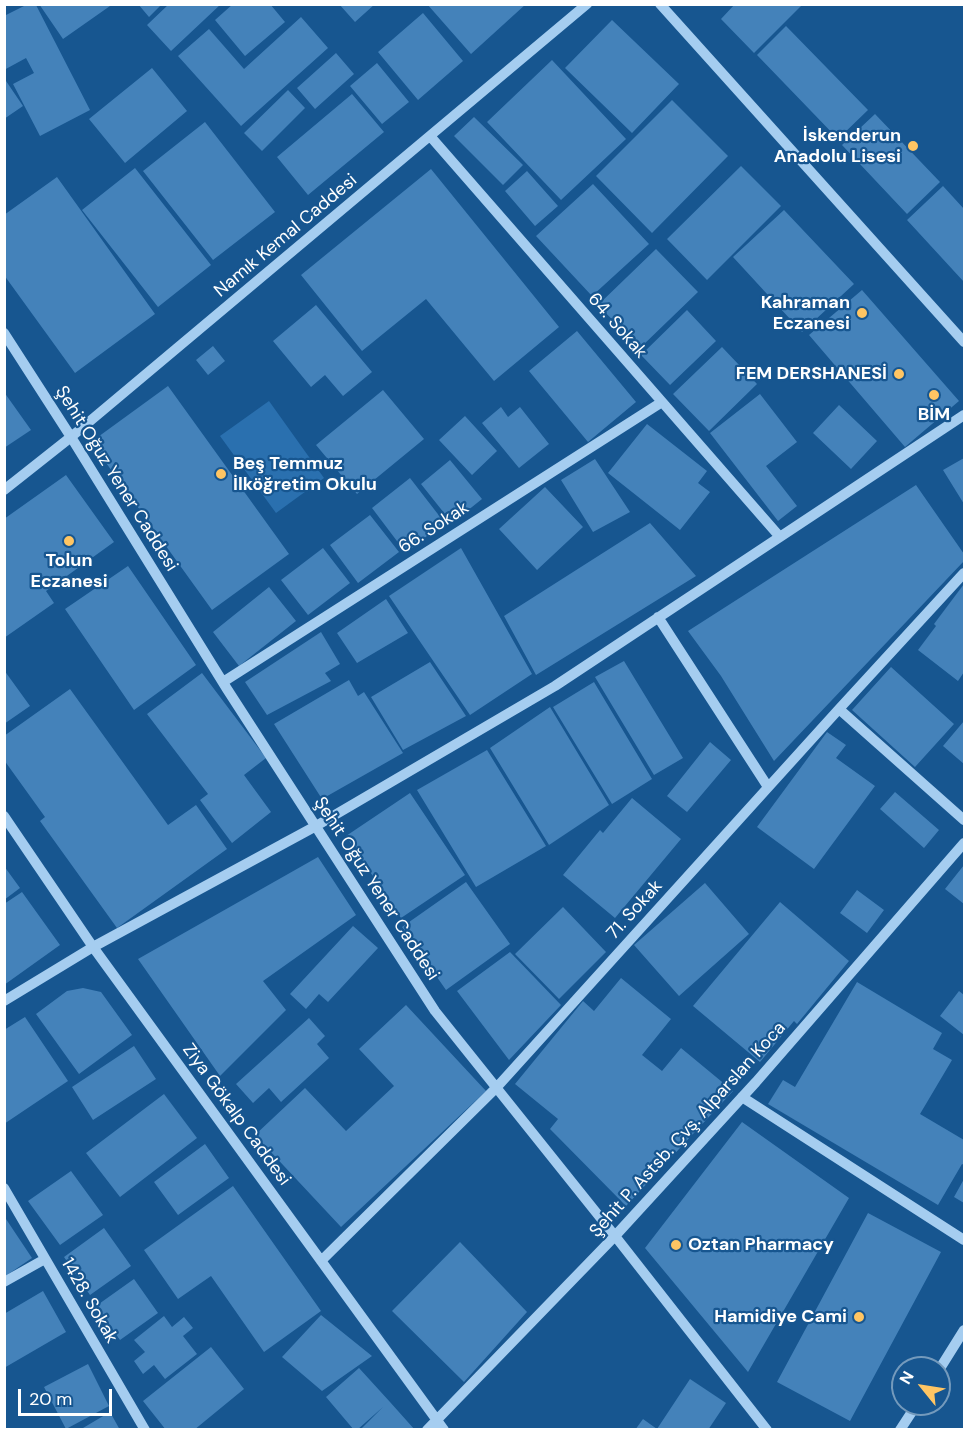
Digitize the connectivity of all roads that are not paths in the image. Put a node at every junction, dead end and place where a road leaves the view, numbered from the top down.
1 (587, 4) edge
2 (660, 4) edge
3 (430, 136) junction
4 (4, 333) edge
5 (964, 342) edge
6 (662, 402) junction
7 (964, 415) edge
8 (71, 437) junction
9 (4, 490) edge
10 (780, 537) junction
11 (964, 573) edge
12 (658, 617) junction
13 (223, 682) junction
14 (839, 709) junction
15 (768, 787) junction
16 (4, 816) edge
17 (964, 820) edge
18 (316, 826) junction
19 (964, 843) edge
20 (93, 947) junction
21 (4, 1001) edge
22 (497, 1087) junction
23 (742, 1097) junction
24 (4, 1188) edge
25 (615, 1236) junction
26 (964, 1240) edge
27 (45, 1259) junction
28 (321, 1261) junction
29 (4, 1282) edge
30 (964, 1330) edge
31 (948, 1356) edge
32 (909, 1416) edge
33 (437, 1419) junction
34 (145, 1430) edge
35 (427, 1430) edge
36 (444, 1430) edge
37 (767, 1430) edge
38 (900, 1430) edge

1 - 3 street, Namık Kemal Caddesi
2 - 5 street
3 - 6 street, 64. Sokak
3 - 8 street, Namık Kemal Caddesi
4 - 8 street, Şehit Oğuz Yener Caddesi
6 - 10 street, 64. Sokak
6 - 13 street, 66. Sokak
7 - 10 street
8 - 9 street, Namık Kemal Caddesi
8 - 13 street, Şehit Oğuz Yener Caddesi
10 - 12 street
11 - 14 street, 71. Sokak
12 - 15 street
12 - 18 street
13 - 18 street, Şehit Oğuz Yener Caddesi
14 - 15 street, 71. Sokak
14 - 17 street
15 - 22 street, 71. Sokak
16 - 20 street, Ziya Gökalp Caddesi
18 - 20 street
18 - 22 street, Şehit Oğuz Yener Caddesi
19 - 23 street, Şehit P. Astsb. Çvş. Alparslan Koca
20 - 21 street
20 - 28 street, Ziya Gökalp Caddesi
22 - 25 street, Şehit Oğuz Yener Caddesi
22 - 28 street, 71. Sokak
23 - 25 street, Şehit P. Astsb. Çvş. Alparslan Koca
23 - 26 street
24 - 27 street, 1428. Sokak
25 - 33 street, Şehit P. Astsb. Çvş. Alparslan Koca
25 - 37 street, Şehit Oğuz Yener Caddesi
27 - 29 street
27 - 34 street, 1428. Sokak
28 - 33 street, Ziya Gökalp Caddesi
30 - 31 street
32 - 38 street
33 - 35 street, Şehit P. Astsb. Çvş. Alparslan Koca
33 - 36 street, Ziya Gökalp Caddesi

